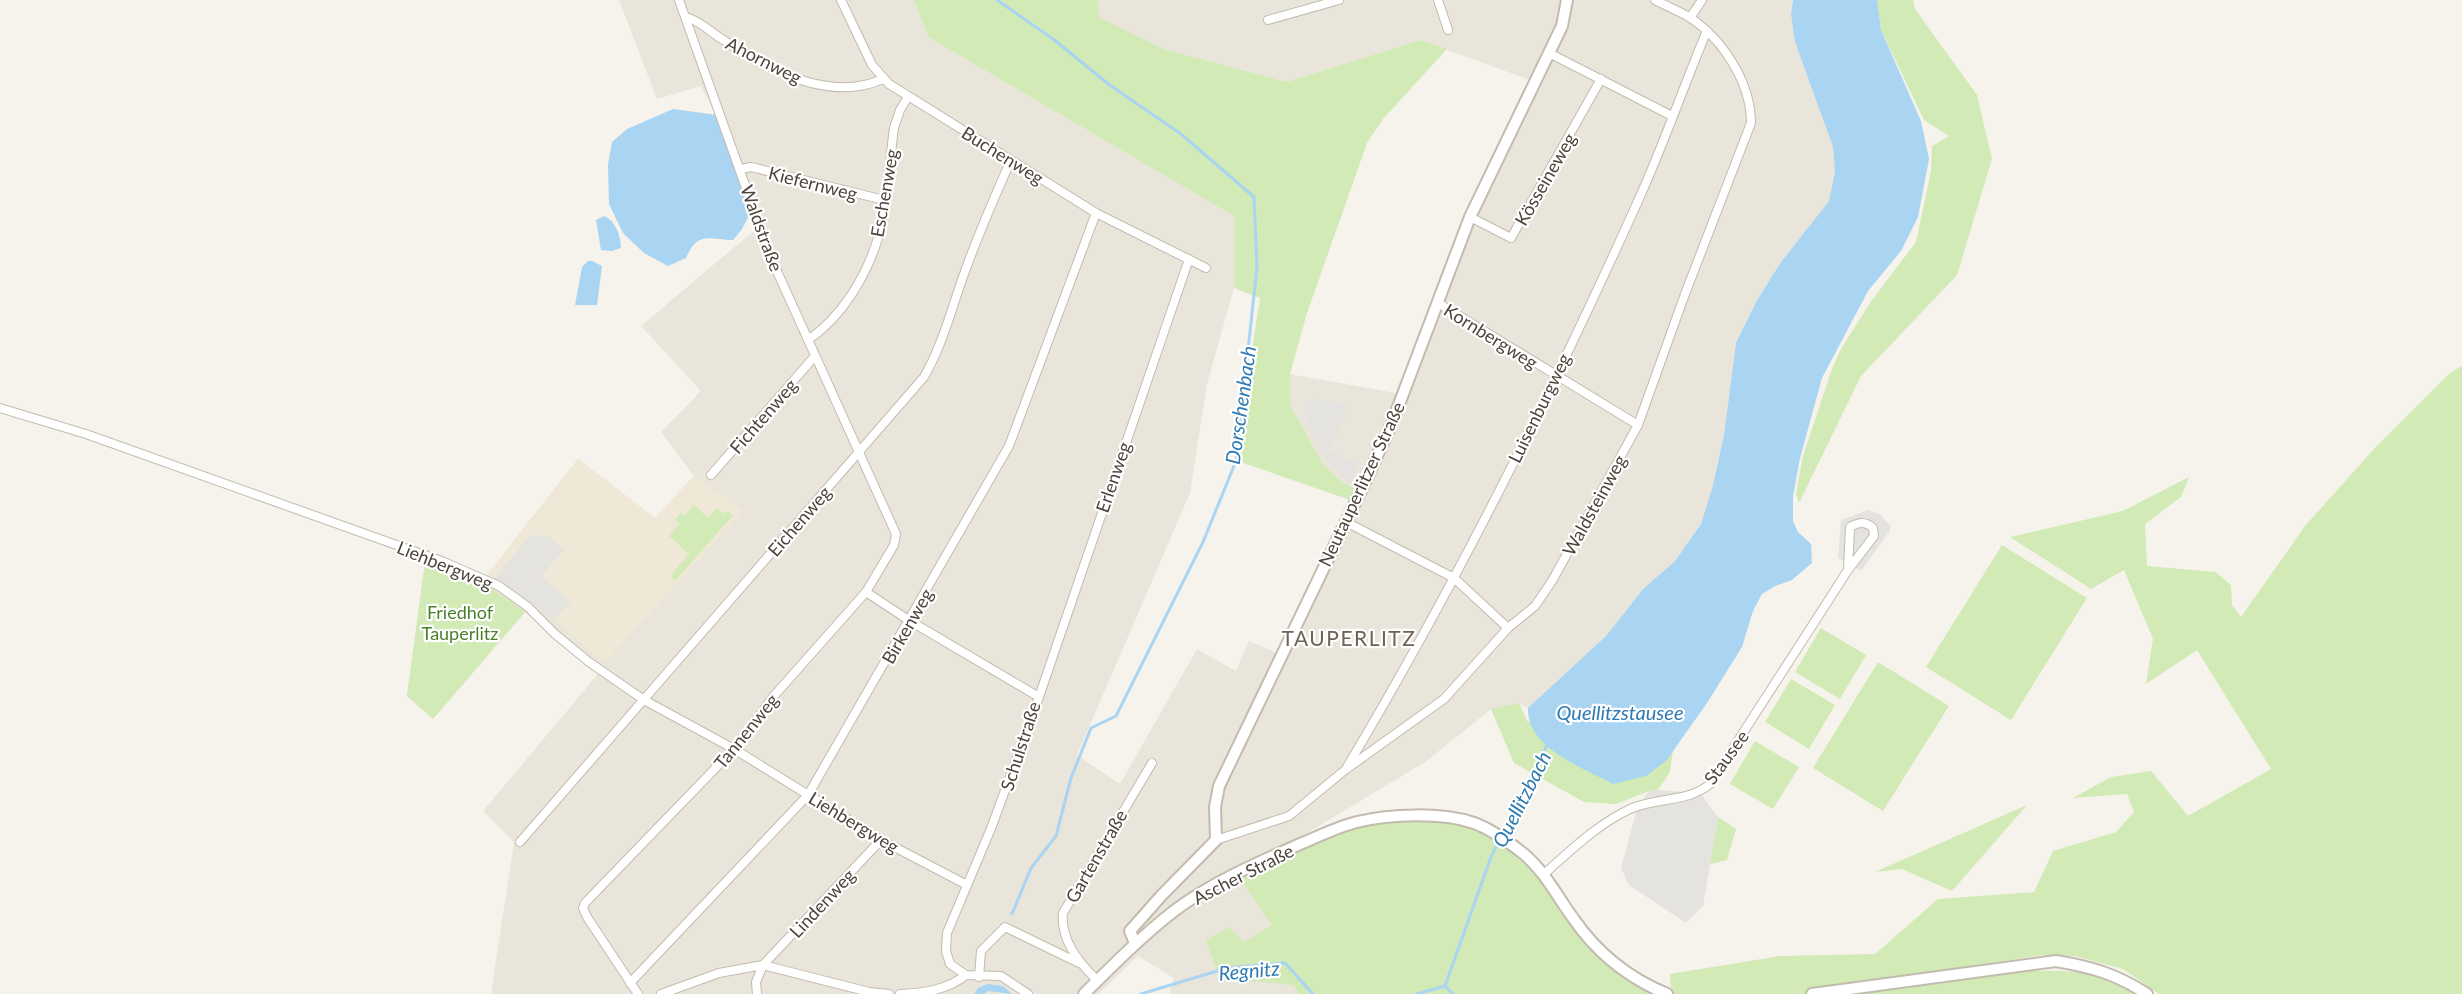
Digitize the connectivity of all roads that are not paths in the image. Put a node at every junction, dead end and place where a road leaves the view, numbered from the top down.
1 (679, 0) edge
2 (842, 0) edge
3 (1339, 0) edge
4 (1438, 0) edge
5 (1567, 0) edge
6 (1655, 0) edge
7 (1702, 0) edge
8 (686, 17) junction
9 (1690, 18) junction
10 (1268, 20) dead end
11 (1448, 30) dead end
12 (1706, 33) junction
13 (1549, 53) junction
14 (883, 79) junction
15 (1601, 79) junction
16 (908, 97) junction
17 (1672, 116) junction
18 (1011, 160) junction
19 (741, 169) junction
20 (884, 200) junction
21 (1096, 213) junction
22 (1470, 217) junction
23 (1189, 259) junction
24 (1206, 268) dead end
25 (1438, 303) junction
26 (808, 340) junction
27 (815, 356) junction
28 (1556, 377) junction
29 (0, 408) edge
30 (1638, 425) junction
31 (860, 450) junction
32 (711, 475) dead end
33 (1346, 522) junction
34 (1848, 570) junction
35 (1454, 578) junction
36 (866, 592) junction
37 (910, 621) junction
38 (1508, 628) junction
39 (1040, 697) junction
40 (644, 700) junction
41 (734, 749) junction
42 (1152, 763) dead end
43 (1345, 770) junction
44 (808, 795) junction
45 (881, 840) junction
46 (1216, 840) junction
47 (520, 842) dead end
48 (1544, 874) junction
49 (967, 885) junction
50 (1135, 943) junction
51 (1080, 963) junction
52 (763, 965) junction
53 (966, 975) junction
54 (979, 977) junction
55 (1097, 980) junction
56 (630, 983) junction
57 (638, 994) edge
58 (661, 994) edge
59 (757, 994) edge
60 (889, 994) edge
61 (900, 994) edge
62 (1028, 994) edge
63 (1084, 994) edge
64 (1667, 994) edge
65 (1812, 994) edge
66 (2147, 994) edge

1 - 8 street, Waldstraße
2 - 14 street, Buchenweg
3 - 10 street
4 - 11 street
5 - 13 street, Neutauperlitzer Straße
6 - 9 street, Waldsteinweg
7 - 9 street
8 - 14 street, Ahornweg
8 - 19 street, Waldstraße
9 - 12 street, Waldsteinweg
12 - 17 street, Luisenburgweg
12 - 30 street, Waldsteinweg
13 - 15 street
13 - 22 street, Neutauperlitzer Straße
14 - 16 street, Buchenweg
15 - 17 street
15 - 22 street, Kösseineweg
16 - 18 street, Buchenweg
16 - 20 street, Eschenweg
17 - 28 street, Luisenburgweg
18 - 21 street, Buchenweg
18 - 31 street, Eichenweg
19 - 20 street, Kiefernweg
19 - 26 street, Waldstraße
20 - 26 street, Eschenweg
21 - 23 street, Buchenweg
21 - 37 street, Birkenweg
22 - 25 street, Neutauperlitzer Straße
23 - 24 street, Buchenweg
23 - 39 street, Erlenweg
25 - 28 street, Kornbergweg
25 - 33 street, Neutauperlitzer Straße
26 - 27 street, Waldstraße
27 - 31 street, Waldstraße
27 - 32 street, Fichtenweg
28 - 30 street, Kornbergweg
28 - 35 street, Luisenburgweg
29 - 40 street, Liehbergweg
30 - 38 street, Waldsteinweg
31 - 36 street, Tannenweg
31 - 40 street, Eichenweg
33 - 35 street
33 - 46 street, Neutauperlitzer Straße
34 - 34 street, Stausee
34 - 48 street, Stausee
35 - 38 street
35 - 43 street, Luisenburgweg
36 - 37 street, Schulstraße
36 - 41 street, Tannenweg
37 - 39 street, Schulstraße
37 - 44 street, Birkenweg
38 - 43 street, Waldsteinweg
39 - 49 street, Schulstraße
40 - 41 street, Liehbergweg
40 - 47 street, Eichenweg
41 - 44 street, Liehbergweg
41 - 56 street, Tannenweg
42 - 51 street, Gartenstraße
43 - 46 street, Waldsteinweg
44 - 45 street, Liehbergweg
44 - 56 street, Birkenweg
45 - 49 street, Liehbergweg
45 - 52 street, Lindenweg
46 - 50 street
48 - 50 street, Ascher Straße
48 - 64 street, Ascher Straße
49 - 53 street, Schulstraße
50 - 55 street, Ascher Straße
51 - 54 street
51 - 55 street, Gartenstraße
52 - 58 street
52 - 59 street
52 - 60 street
53 - 54 street
53 - 61 street
54 - 62 street
55 - 63 street, Ascher Straße
56 - 57 street, Tannenweg
65 - 66 street

